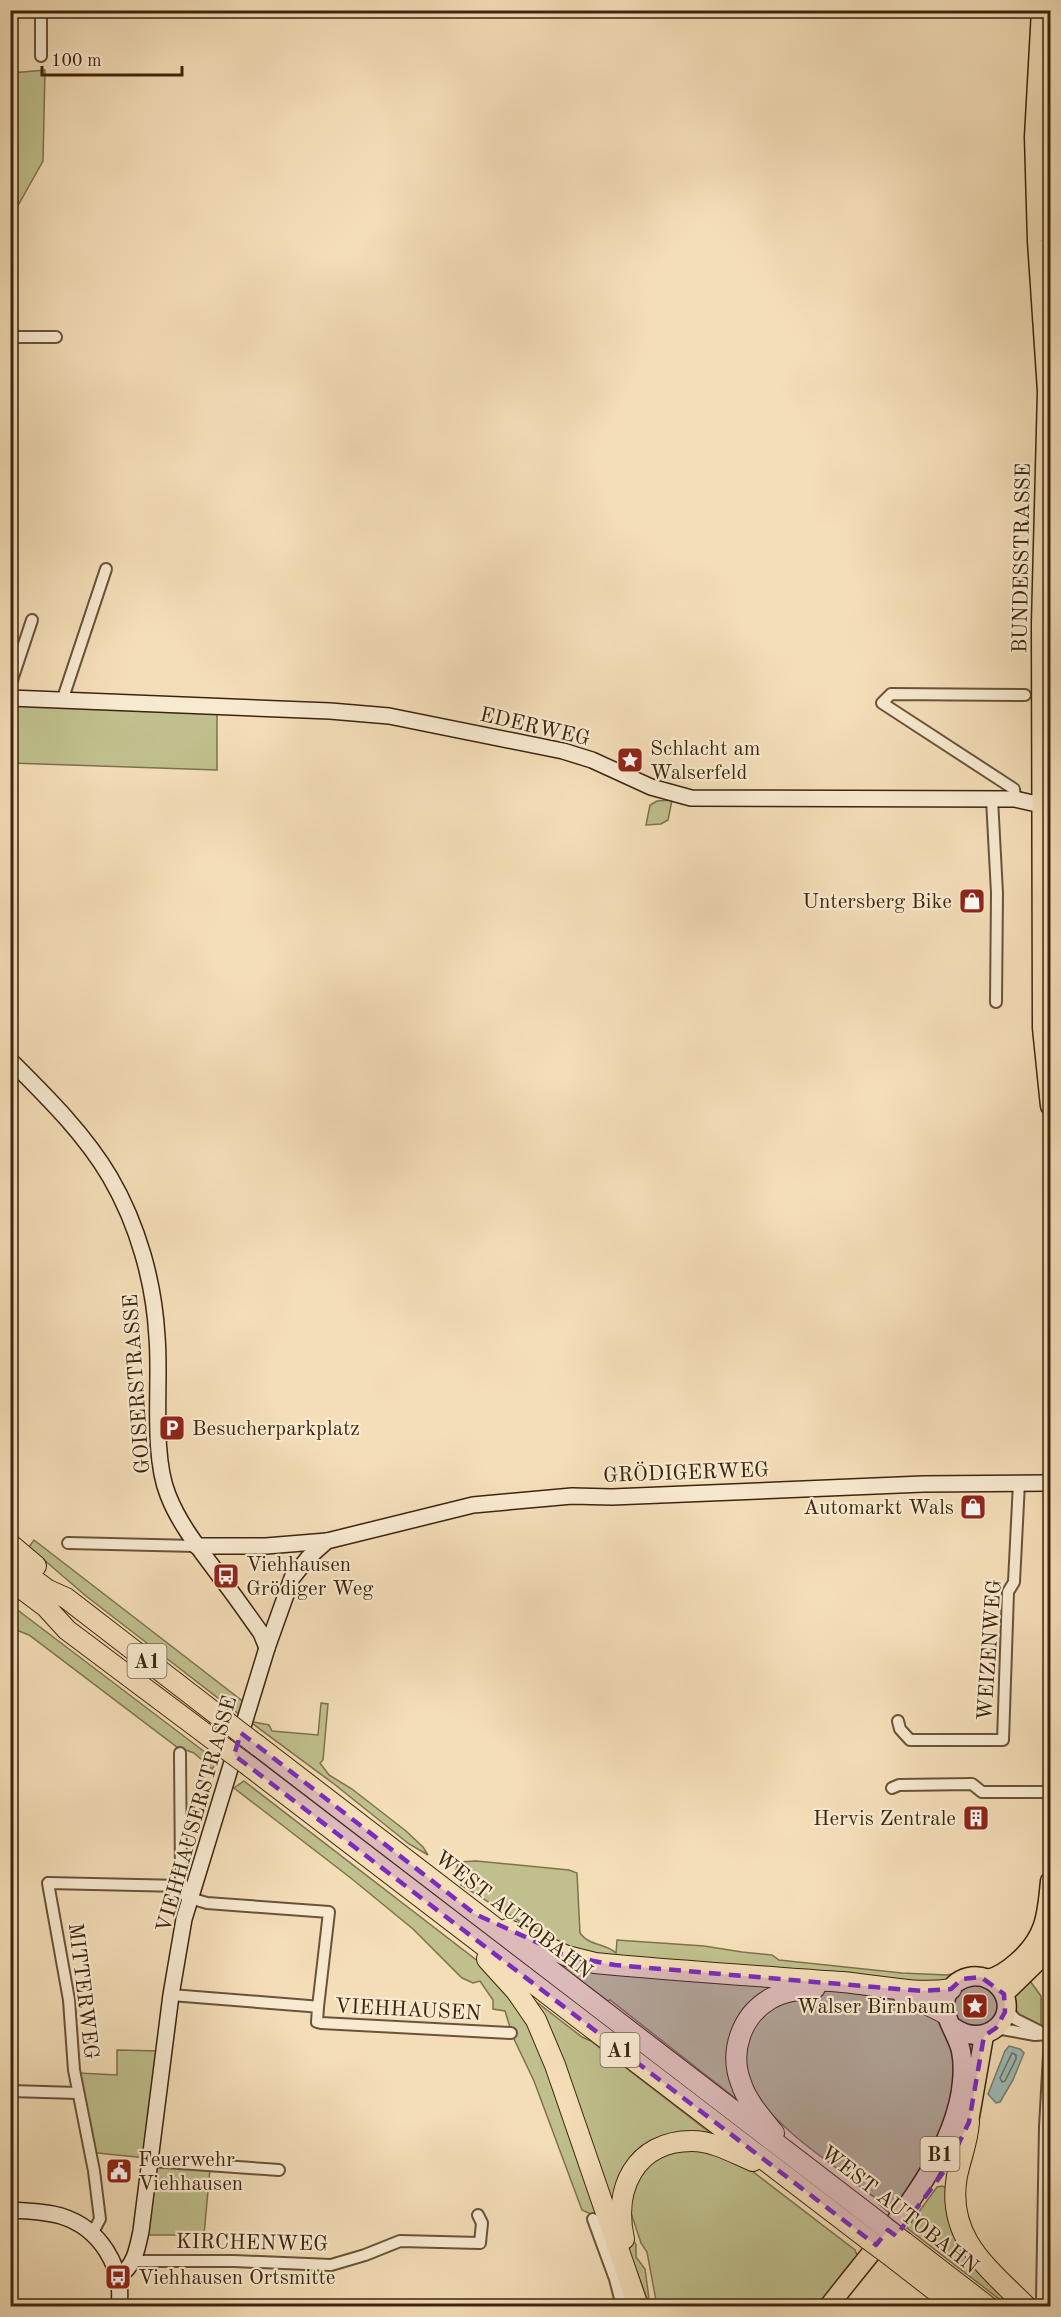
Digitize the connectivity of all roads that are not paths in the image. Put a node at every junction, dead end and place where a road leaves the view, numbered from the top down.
1 (41, 10) edge
2 (1041, 10) edge
3 (40, 56) dead end
4 (10, 337) edge
5 (56, 337) dead end
6 (106, 569) dead end
7 (32, 620) dead end
8 (10, 686) edge
9 (1025, 695) dead end
10 (10, 698) edge
11 (62, 701) junction
12 (992, 799) junction
13 (1015, 799) junction
14 (1047, 807) edge
15 (996, 1002) dead end
16 (10, 1060) edge
17 (1050, 1106) edge
18 (1019, 1483) junction
19 (1050, 1483) edge
20 (327, 1540) junction
21 (68, 1543) dead end
22 (10, 1544) edge
23 (196, 1546) junction
24 (10, 1562) edge
25 (10, 1580) edge
26 (10, 1593) edge
27 (66, 1598) junction
28 (67, 1630) junction
29 (267, 1648) junction
30 (898, 1721) dead end
31 (180, 1753) dead end
32 (892, 1788) dead end
33 (1050, 1792) edge
34 (1050, 1881) edge
35 (186, 1893) junction
36 (475, 1914) junction
37 (462, 1929) junction
38 (1050, 1944) edge
39 (988, 1979) junction
40 (951, 1989) junction
41 (171, 1995) junction
42 (1005, 2001) junction
43 (318, 2007) junction
44 (950, 2021) junction
45 (990, 2032) junction
46 (511, 2033) dead end
47 (1050, 2037) edge
48 (10, 2091) edge
49 (78, 2093) junction
50 (969, 2122) junction
51 (790, 2155) junction
52 (151, 2161) junction
53 (279, 2170) dead end
54 (778, 2171) junction
55 (10, 2210) edge
56 (478, 2215) dead end
57 (593, 2219) dead end
58 (92, 2234) junction
59 (898, 2250) junction
60 (134, 2261) junction
61 (118, 2277) junction
62 (1034, 2303) edge
63 (119, 2307) edge
64 (622, 2307) edge
65 (638, 2307) edge
66 (647, 2307) edge
67 (829, 2307) edge
68 (843, 2307) edge
69 (955, 2307) edge
70 (987, 2307) edge

1 - 3 street
2 - 14 main road, BUNDESSTRASSE
4 - 5 street
6 - 11 street
7 - 8 street
9 - 13 street
10 - 11 street, EDERWEG
11 - 12 street, EDERWEG
12 - 13 street, EDERWEG
12 - 15 street
13 - 14 street, EDERWEG
14 - 17 main road, BUNDESSTRASSE
16 - 23 street, GOISERSTRASSE
18 - 19 street, GRÖDIGERWEG
18 - 20 street, GRÖDIGERWEG
18 - 30 street, WEIZENWEG
20 - 23 street, GRÖDIGERWEG
20 - 29 street
21 - 23 street
22 - 27 highway
23 - 29 street, GOISERSTRASSE
24 - 27 highway, WEST AUTOBAHN / A1
25 - 28 highway, WEST AUTOBAHN / A1
26 - 28 highway
27 - 36 highway, WEST AUTOBAHN / A1, bridge
28 - 37 highway, WEST AUTOBAHN / A1, bridge
29 - 35 street, VIEHHAUSERSTRASSE
31 - 35 street
32 - 33 street
34 - 39 main road
35 - 41 street, VIEHHAUSERSTRASSE
35 - 43 street, VIEHHAUSEN
35 - 49 street, MITTERWEG
36 - 40 highway
36 - 51 highway, WEST AUTOBAHN / A1
37 - 54 highway, WEST AUTOBAHN / A1
37 - 65 highway
38 - 42 main road, B1
39 - 40 main road
39 - 42 main road
40 - 44 main road, B1
41 - 43 street, VIEHHAUSEN
41 - 52 street, VIEHHAUSERSTRASSE
42 - 45 main road, B1
42 - 45 street
43 - 46 street, VIEHHAUSEN
44 - 45 main road
44 - 51 highway
44 - 67 main road, B1
45 - 50 main road, B1
47 - 62 street
48 - 49 street
49 - 58 street, MITTERWEG
50 - 62 highway
50 - 68 main road, B1
51 - 59 highway, WEST AUTOBAHN / A1, bridge
52 - 53 street
52 - 60 street, VIEHHAUSERSTRASSE
54 - 59 highway, WEST AUTOBAHN / A1, bridge
54 - 66 highway
55 - 58 street
56 - 60 street, KIRCHENWEG
57 - 64 street
58 - 61 street
59 - 69 highway, WEST AUTOBAHN / A1
59 - 70 highway, WEST AUTOBAHN / A1
60 - 61 street
61 - 63 street

